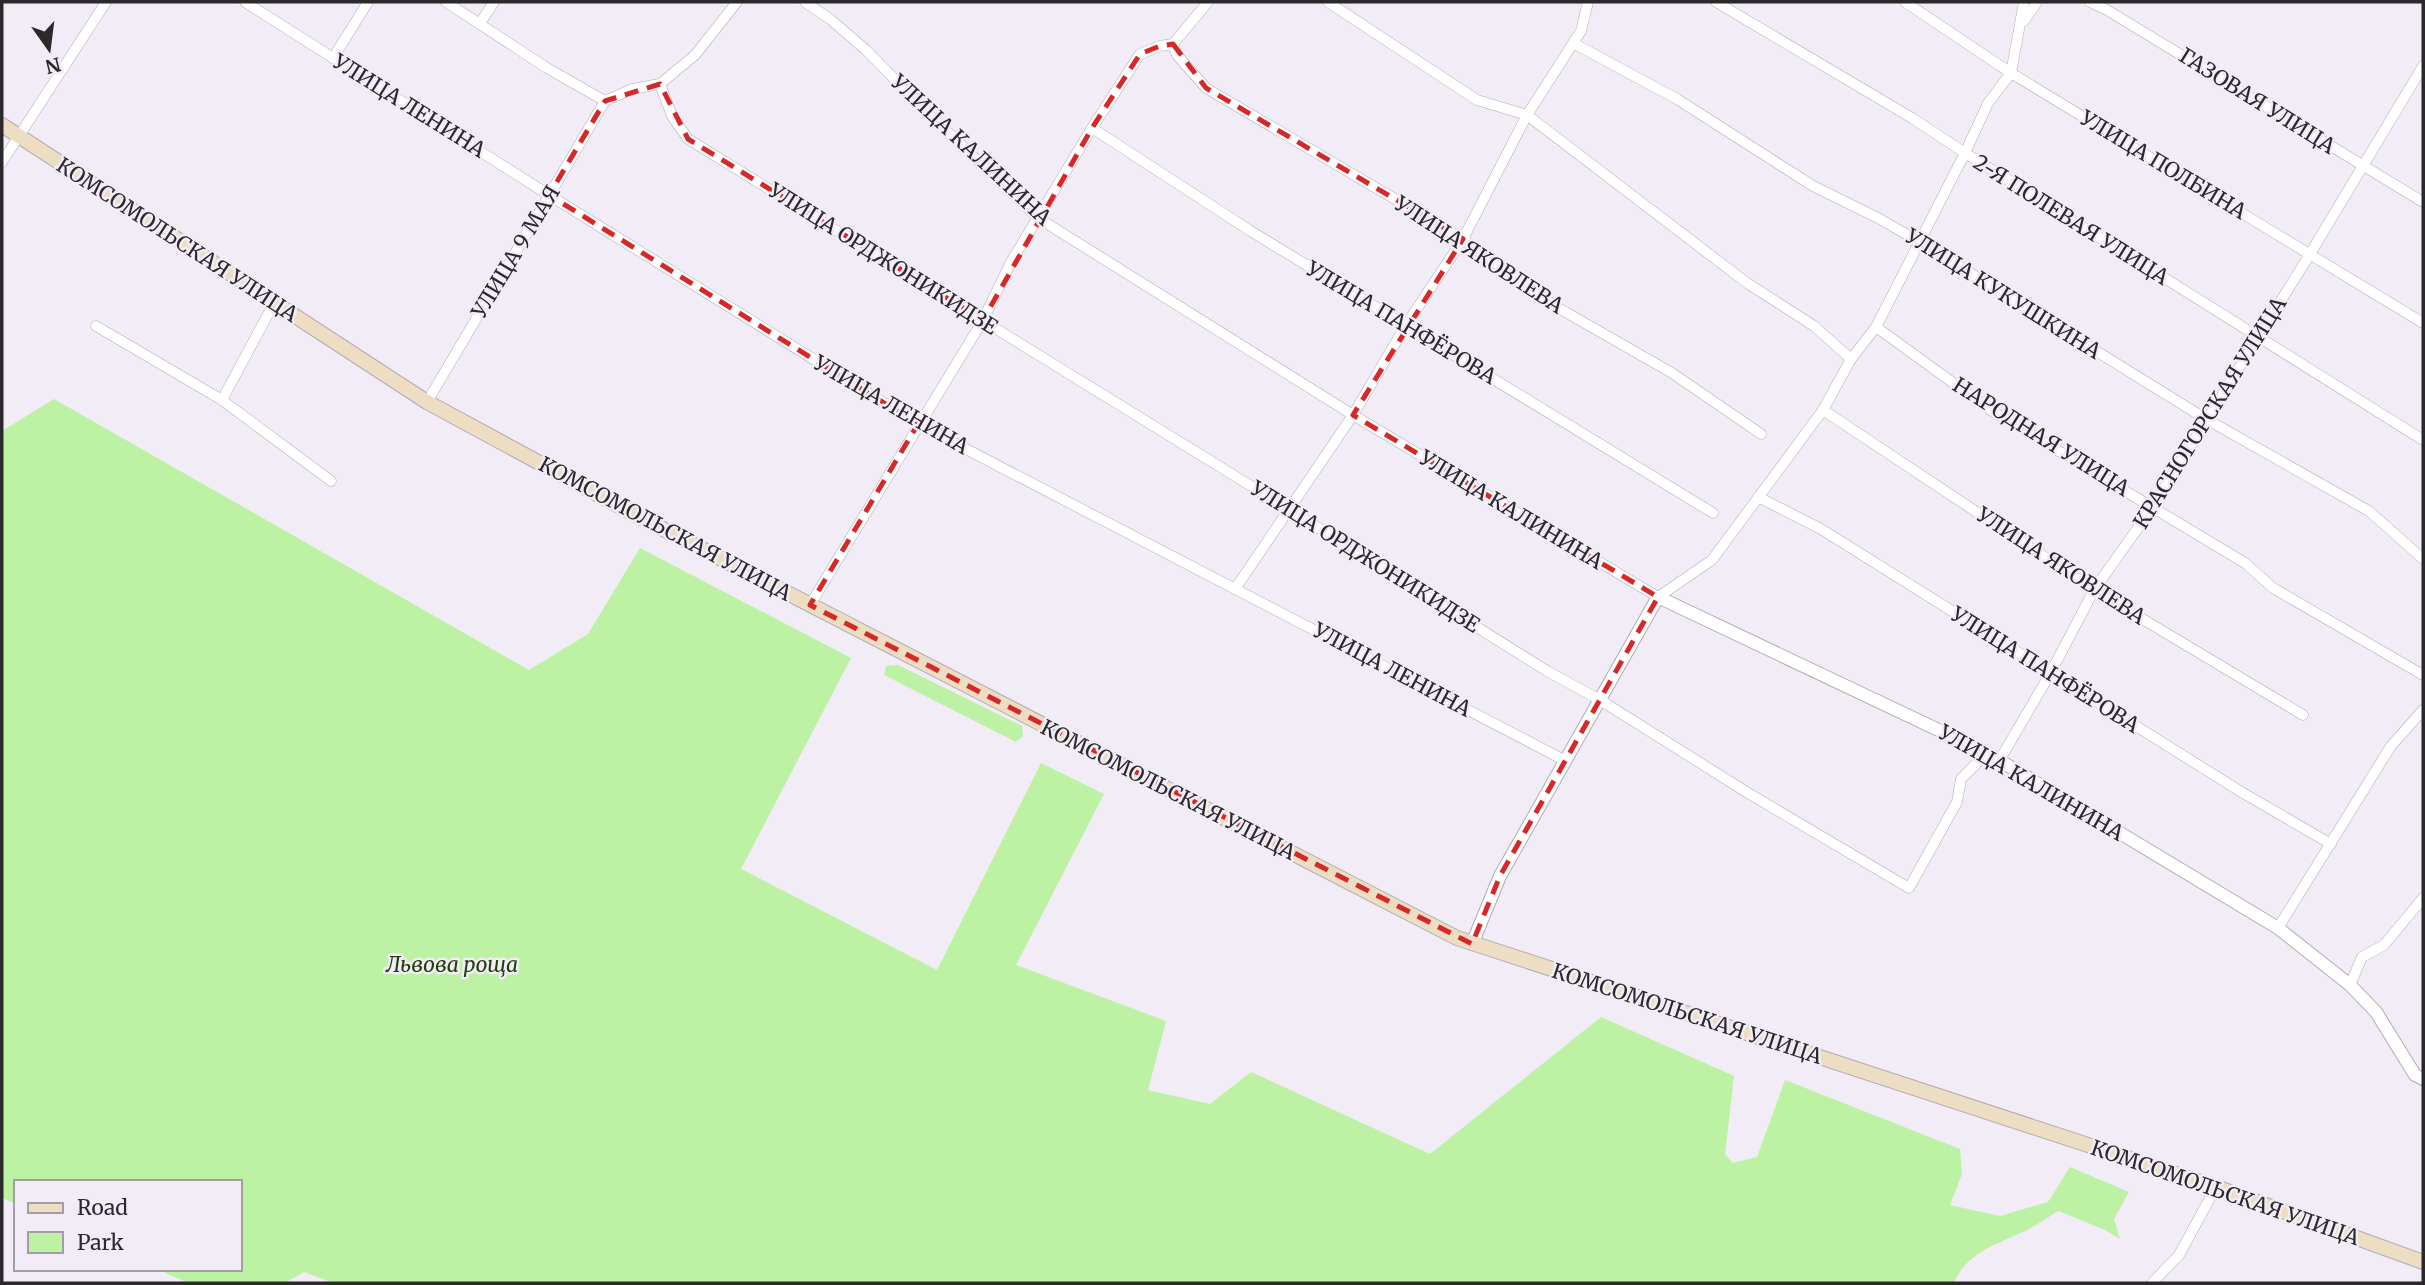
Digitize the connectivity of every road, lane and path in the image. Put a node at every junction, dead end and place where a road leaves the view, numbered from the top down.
1 (106, 2) edge
2 (245, 2) edge
3 (368, 2) edge
4 (446, 2) edge
5 (494, 2) edge
6 (737, 2) edge
7 (805, 2) edge
8 (1209, 2) edge
9 (1328, 2) edge
10 (1588, 2) edge
11 (1716, 2) edge
12 (1906, 2) edge
13 (2024, 2) edge
14 (2037, 2) edge
15 (2090, 2) edge
16 (480, 23) junction
17 (2020, 28) junction
18 (1573, 43) junction
19 (1173, 44) junction
20 (333, 58) junction
21 (2423, 66) edge
22 (2011, 73) junction
23 (660, 83) junction
24 (605, 102) junction
25 (1527, 115) junction
26 (2, 125) edge
27 (1092, 128) junction
28 (18, 136) junction
29 (1965, 153) junction
30 (2, 162) edge
31 (2363, 167) junction
32 (549, 195) junction
33 (2423, 202) edge
34 (1038, 218) junction
35 (1463, 239) junction
36 (1920, 242) junction
37 (2310, 254) junction
38 (274, 303) junction
39 (982, 320) junction
40 (2423, 323) edge
41 (1405, 325) junction
42 (96, 326) dead end
43 (1876, 327) junction
44 (2258, 337) junction
45 (1851, 359) junction
46 (222, 400) junction
47 (427, 402) junction
48 (1823, 410) junction
49 (1353, 415) junction
50 (2206, 419) junction
51 (918, 424) junction
52 (1761, 433) dead end
53 (2423, 440) edge
54 (331, 481) dead end
55 (1758, 497) junction
56 (2152, 508) junction
57 (1290, 510) junction
58 (1713, 513) dead end
59 (2423, 559) edge
60 (1235, 589) junction
61 (2094, 590) junction
62 (1658, 597) junction
63 (810, 605) junction
64 (2050, 674) junction
65 (2423, 675) edge
66 (1600, 700) junction
67 (2423, 710) edge
68 (2303, 715) dead end
69 (1987, 753) junction
70 (1564, 760) junction
71 (1999, 761) junction
72 (2331, 844) junction
73 (2423, 898) edge
74 (2278, 928) junction
75 (1472, 944) junction
76 (2350, 985) junction
77 (2421, 1073) edge
78 (2216, 1187) junction
79 (2423, 1262) edge
80 (2152, 1283) edge

1 - 28 street
2 - 20 street, УЛИЦА ЛЕНИНА
3 - 20 street
4 - 16 street
5 - 16 street
6 - 23 street
7 - 34 street, УЛИЦА КАЛИНИНА
8 - 19 street
9 - 25 street
10 - 18 street
11 - 29 street, 2-Я ПОЛЕВАЯ УЛИЦА
12 - 22 street, УЛИЦА ПОЛБИНА
13 - 17 street
14 - 17 street
15 - 31 street, ГАЗОВАЯ УЛИЦА
16 - 24 street
17 - 22 street
18 - 25 street
18 - 36 street, УЛИЦА КУКУШКИНА
19 - 27 street
19 - 35 street, УЛИЦА ЯКОВЛЕВА
20 - 32 street, УЛИЦА ЛЕНИНА
21 - 31 street, КРАСНОГОРСКАЯ УЛИЦА
22 - 29 street
22 - 37 street, УЛИЦА ПОЛБИНА
23 - 24 street
23 - 39 street, УЛИЦА ОРДЖОНИКИДЗЕ
24 - 32 street, УЛИЦА 9 МАЯ
25 - 35 street
25 - 45 street
26 - 28 main road, КОМСОМОЛЬСКАЯ УЛИЦА
27 - 34 street
27 - 41 street, УЛИЦА ПАНФЁРОВА
28 - 30 street
28 - 38 main road, КОМСОМОЛЬСКАЯ УЛИЦА
29 - 36 street
29 - 44 street, 2-Я ПОЛЕВАЯ УЛИЦА
31 - 33 street, ГАЗОВАЯ УЛИЦА
31 - 37 street, КРАСНОГОРСКАЯ УЛИЦА
32 - 47 street, УЛИЦА 9 МАЯ
32 - 51 street, УЛИЦА ЛЕНИНА
34 - 39 street
34 - 49 street, УЛИЦА КАЛИНИНА
35 - 41 street
35 - 52 street, УЛИЦА ЯКОВЛЕВА
36 - 43 street
36 - 50 street, УЛИЦА КУКУШКИНА
37 - 40 street, УЛИЦА ПОЛБИНА
37 - 44 street, КРАСНОГОРСКАЯ УЛИЦА
38 - 46 street
38 - 47 main road, КОМСОМОЛЬСКАЯ УЛИЦА
39 - 51 street
39 - 57 street, УЛИЦА ОРДЖОНИКИДЗЕ
41 - 49 street
41 - 58 street, УЛИЦА ПАНФЁРОВА
42 - 46 street
43 - 45 street
43 - 56 street, НАРОДНАЯ УЛИЦА
44 - 50 street, КРАСНОГОРСКАЯ УЛИЦА
44 - 53 street, 2-Я ПОЛЕВАЯ УЛИЦА
45 - 48 street
46 - 54 street
47 - 63 main road, КОМСОМОЛЬСКАЯ УЛИЦА
48 - 55 street
48 - 61 street, УЛИЦА ЯКОВЛЕВА
49 - 57 street
49 - 62 street, УЛИЦА КАЛИНИНА
50 - 56 street, КРАСНОГОРСКАЯ УЛИЦА
50 - 59 street, УЛИЦА КУКУШКИНА
51 - 60 street, УЛИЦА ЛЕНИНА
51 - 63 street
55 - 62 street
55 - 64 street, УЛИЦА ПАНФЁРОВА
56 - 61 street, КРАСНОГОРСКАЯ УЛИЦА
56 - 65 street, НАРОДНАЯ УЛИЦА
57 - 60 street
57 - 66 street, УЛИЦА ОРДЖОНИКИДЗЕ
60 - 70 street, УЛИЦА ЛЕНИНА
61 - 64 street, КРАСНОГОРСКАЯ УЛИЦА
61 - 68 street, УЛИЦА ЯКОВЛЕВА
62 - 66 street
62 - 69 street, УЛИЦА КАЛИНИНА
63 - 75 main road, КОМСОМОЛЬСКАЯ УЛИЦА
64 - 71 street, КРАСНОГОРСКАЯ УЛИЦА
64 - 72 street, УЛИЦА ПАНФЁРОВА
66 - 69 street, УЛИЦА ОРДЖОНИКИДЗЕ
66 - 70 street
67 - 72 street
69 - 71 street, УЛИЦА КАЛИНИНА
70 - 75 street
71 - 74 street, УЛИЦА КАЛИНИНА
72 - 74 street
73 - 76 street
74 - 76 street, УЛИЦА КАЛИНИНА
75 - 78 main road, КОМСОМОЛЬСКАЯ УЛИЦА
76 - 77 street, УЛИЦА КАЛИНИНА
78 - 79 main road, КОМСОМОЛЬСКАЯ УЛИЦА
78 - 80 street

